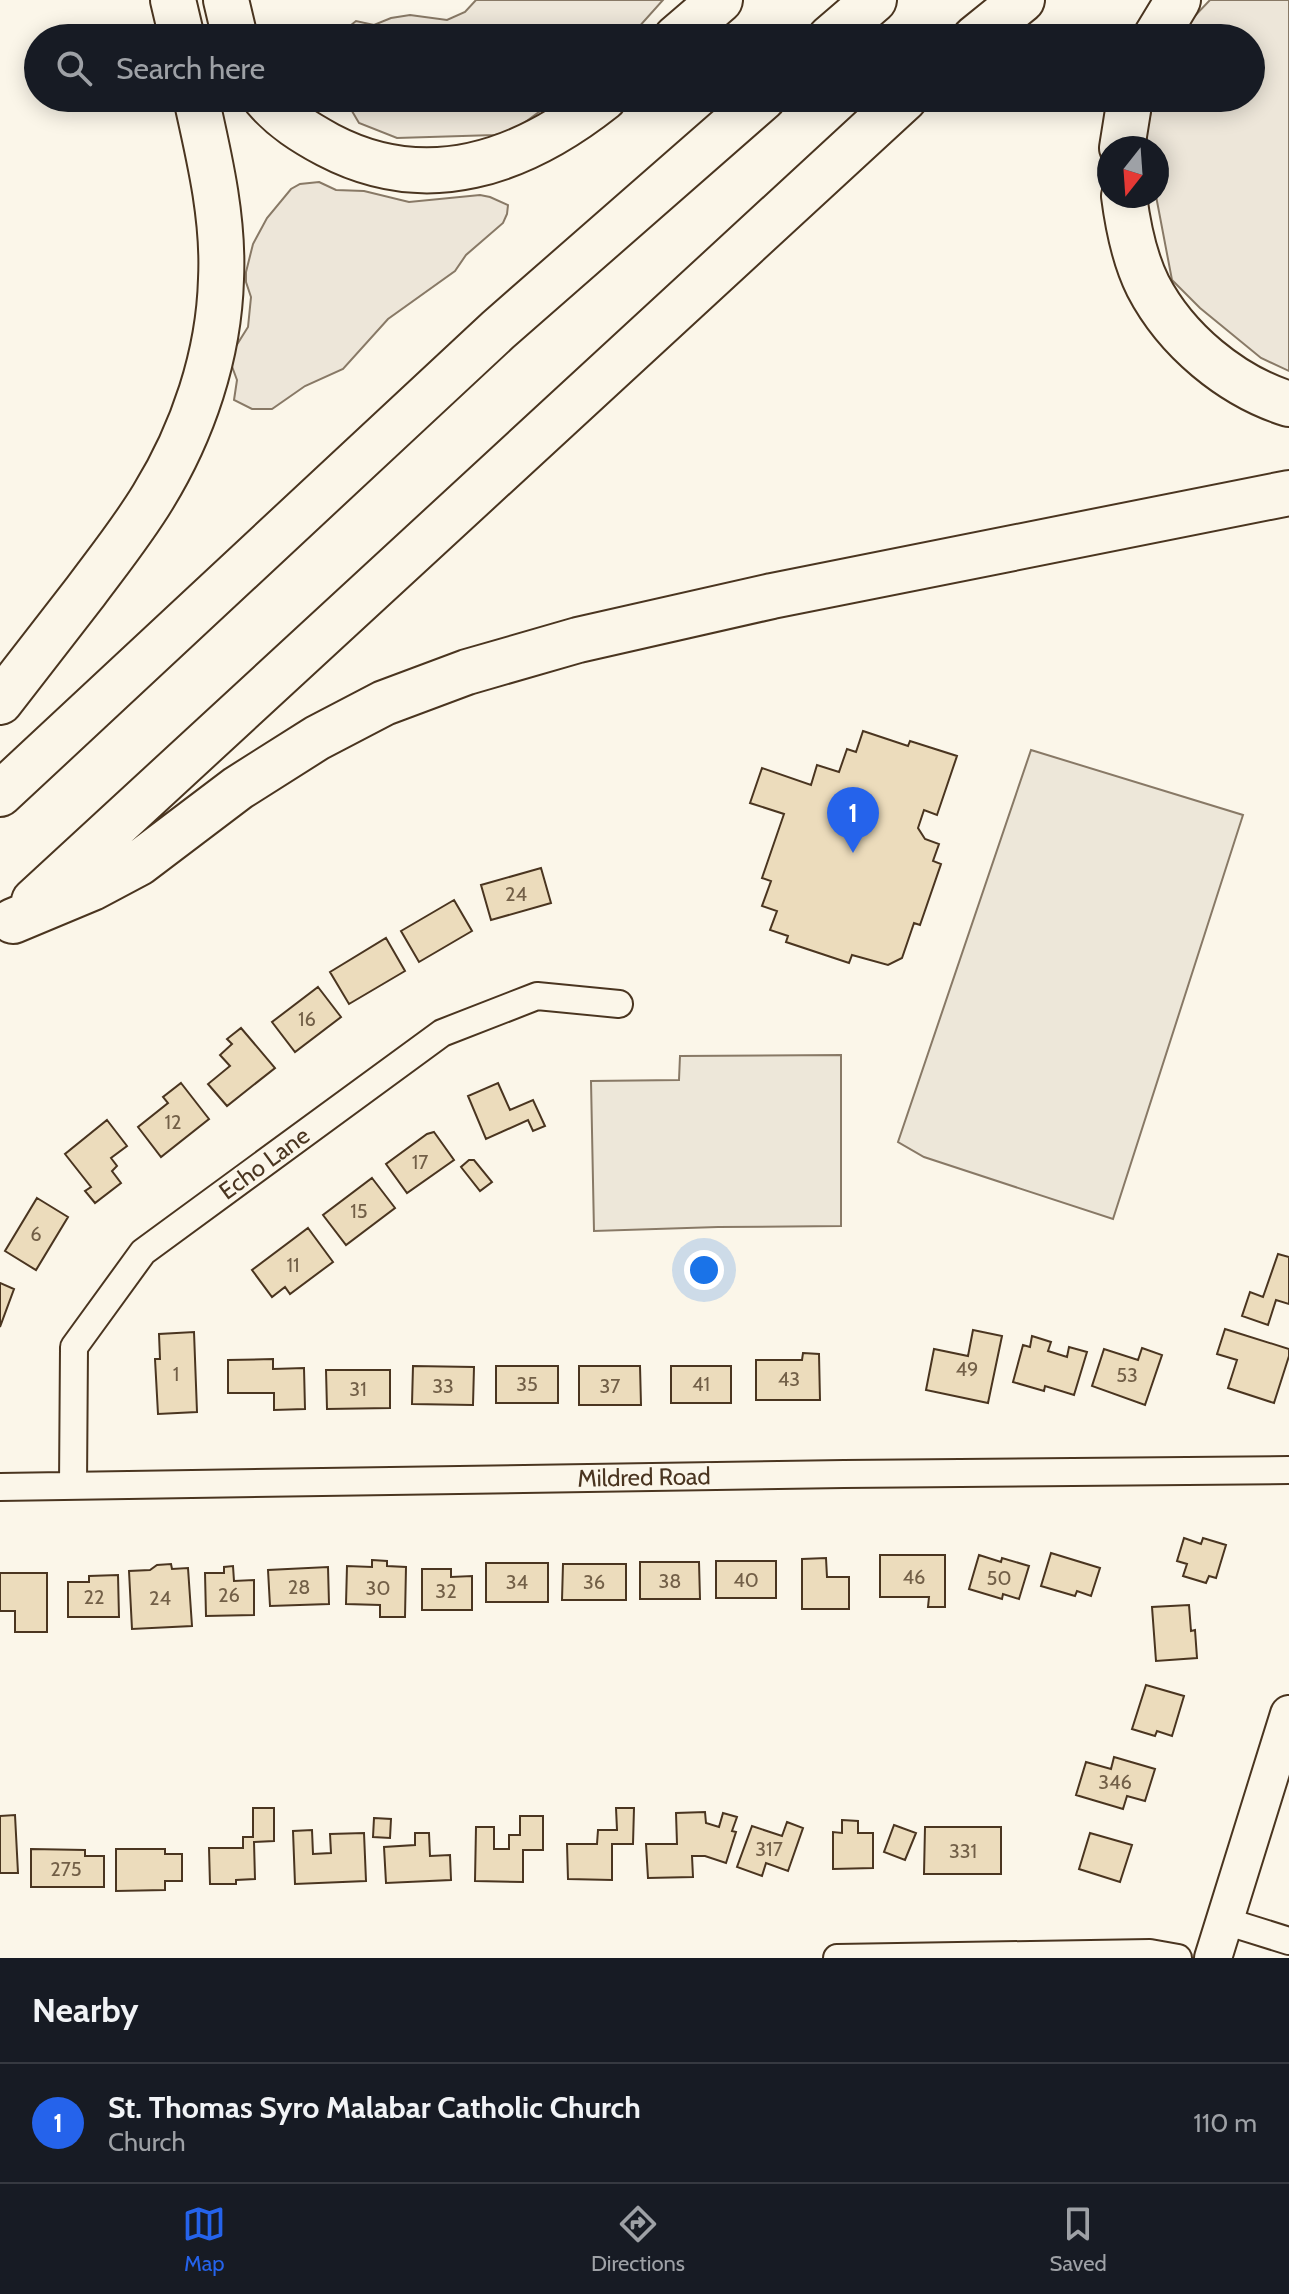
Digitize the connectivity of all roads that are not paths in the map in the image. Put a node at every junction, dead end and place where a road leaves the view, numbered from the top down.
1 (173, 0) edge
2 (226, 0) edge
3 (720, 0) edge
4 (874, 0) edge
5 (1022, 0) edge
6 (1178, 0) edge
7 (179, 24) edge
8 (232, 24) edge
9 (692, 24) edge
10 (846, 24) edge
11 (992, 24) edge
12 (1163, 24) edge
13 (199, 112) edge
14 (280, 112) edge
15 (584, 112) edge
16 (747, 112) edge
17 (890, 112) edge
18 (1128, 112) edge
19 (1124, 136) edge
20 (1126, 208) edge
21 (1289, 404) edge
22 (1289, 493) edge
23 (0, 702) edge
24 (0, 794) edge
25 (6, 926) edge
26 (619, 1004) dead end
27 (1289, 1470) edge
28 (73, 1485) junction
29 (0, 1487) edge
30 (1289, 1714) edge
31 (1225, 1921) junction
32 (1289, 1941) edge
33 (837, 1958) edge
34 (1178, 1958) edge
35 (1213, 1958) edge

1 - 7 highway
2 - 8 highway
3 - 9 highway
4 - 10 highway
5 - 11 highway
6 - 12 highway
13 - 23 highway
14 - 15 highway
16 - 24 highway
17 - 25 highway
18 - 19 highway
20 - 21 highway
22 - 25 highway
26 - 28 street, Echo Lane
27 - 28 street, Mildred Road
28 - 29 street, Mildred Road
30 - 31 main road
31 - 32 street
31 - 35 main road
33 - 34 street

